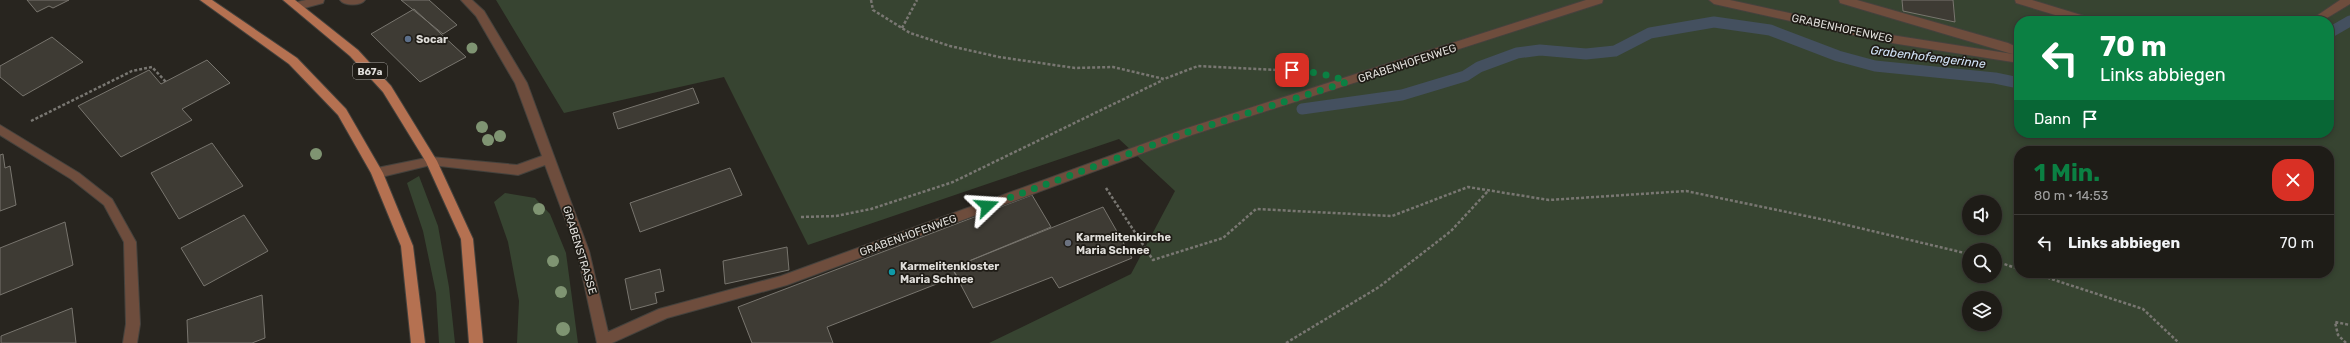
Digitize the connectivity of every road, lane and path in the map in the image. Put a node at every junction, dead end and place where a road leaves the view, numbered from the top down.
1 (205, 0) edge
2 (319, 0) edge
3 (345, 0) edge
4 (360, 0) edge
5 (466, 0) edge
6 (871, 0) edge
7 (917, 0) edge
8 (1598, 0) edge
9 (1714, 0) edge
10 (1844, 0) edge
11 (2020, 0) edge
12 (2348, 0) edge
13 (293, 3) edge
14 (2070, 16) edge
15 (2322, 16) edge
16 (902, 28) junction
17 (2014, 50) edge
18 (2014, 58) edge
19 (1300, 71) dead end
20 (1164, 79) junction
21 (166, 82) dead end
22 (28, 123) dead end
23 (0, 129) edge
24 (550, 158) junction
25 (431, 161) junction
26 (1089, 168) junction
27 (377, 173) junction
28 (1489, 190) junction
29 (801, 217) dead end
30 (1962, 252) edge
31 (2002, 263) edge
32 (2014, 267) edge
33 (2048, 278) edge
34 (2350, 325) edge
35 (605, 341) edge
36 (130, 343) edge
37 (417, 343) edge
38 (476, 343) edge
39 (1286, 343) edge
40 (2179, 343) edge
41 (2346, 343) edge

1 - 27 main road
2 - 13 street
3 - 4 street
5 - 24 street, GRABENSTRASSE
6 - 16 path
7 - 16 path
8 - 26 street, GRABENHOFENWEG
9 - 18 street, GRABENHOFENWEG
10 - 17 street
11 - 14 street
12 - 15 street
13 - 25 main road, B67a
16 - 20 path
19 - 20 path
20 - 29 path
21 - 22 path
23 - 36 street
24 - 25 street
24 - 35 street, GRABENSTRASSE
25 - 27 street
25 - 38 main road, B67a
26 - 28 path
26 - 35 street, GRABENHOFENWEG
27 - 37 main road
28 - 30 path
28 - 39 path
31 - 32 path
33 - 40 path
34 - 41 path

